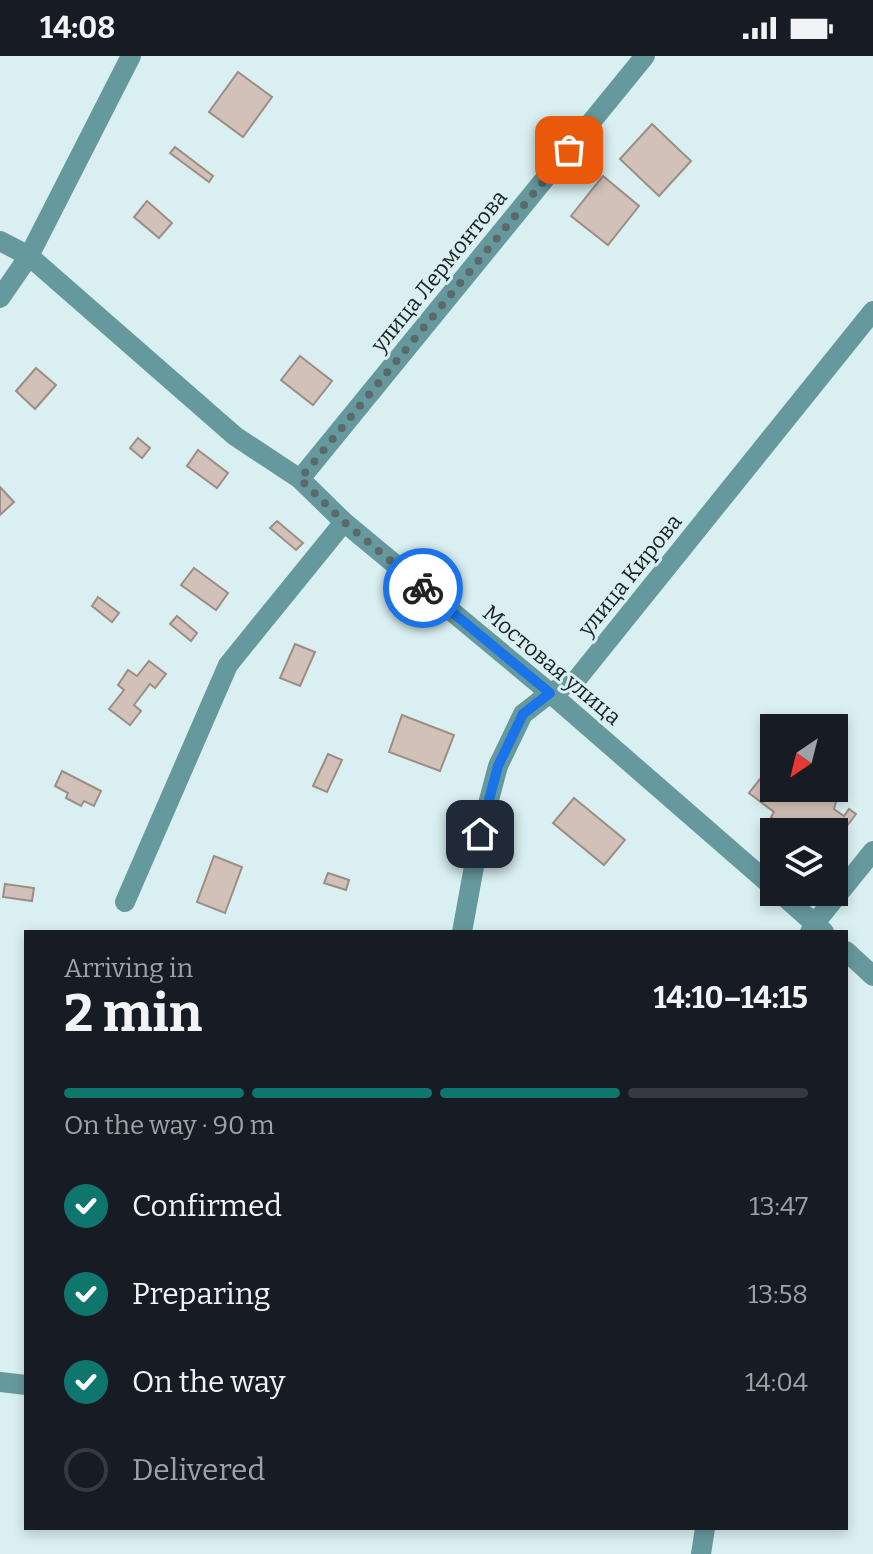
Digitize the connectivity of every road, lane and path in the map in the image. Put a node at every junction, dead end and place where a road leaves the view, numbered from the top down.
1 (131, 56) edge
2 (645, 56) edge
3 (0, 241) edge
4 (29, 256) junction
5 (0, 298) edge
6 (873, 311) edge
7 (300, 479) junction
8 (344, 522) junction
9 (550, 693) junction
10 (873, 851) edge
11 (760, 876) edge
12 (125, 902) dead end
13 (793, 906) edge
14 (817, 929) edge
15 (462, 930) edge
16 (848, 953) edge
17 (873, 976) edge
18 (0, 1382) edge
19 (24, 1385) edge
20 (705, 1530) edge
21 (701, 1554) edge

1 - 4 street
2 - 7 street, улица Лермонтова
3 - 4 street, Мостовая улица
4 - 5 street
4 - 7 street, Мостовая улица
6 - 9 street, улица Кирова
7 - 8 street, Мостовая улица
8 - 9 street, Мостовая улица
8 - 12 street
9 - 11 street, Мостовая улица
9 - 15 street, улица Кирова
10 - 14 street
13 - 14 street
16 - 17 street
18 - 19 street
20 - 21 street

